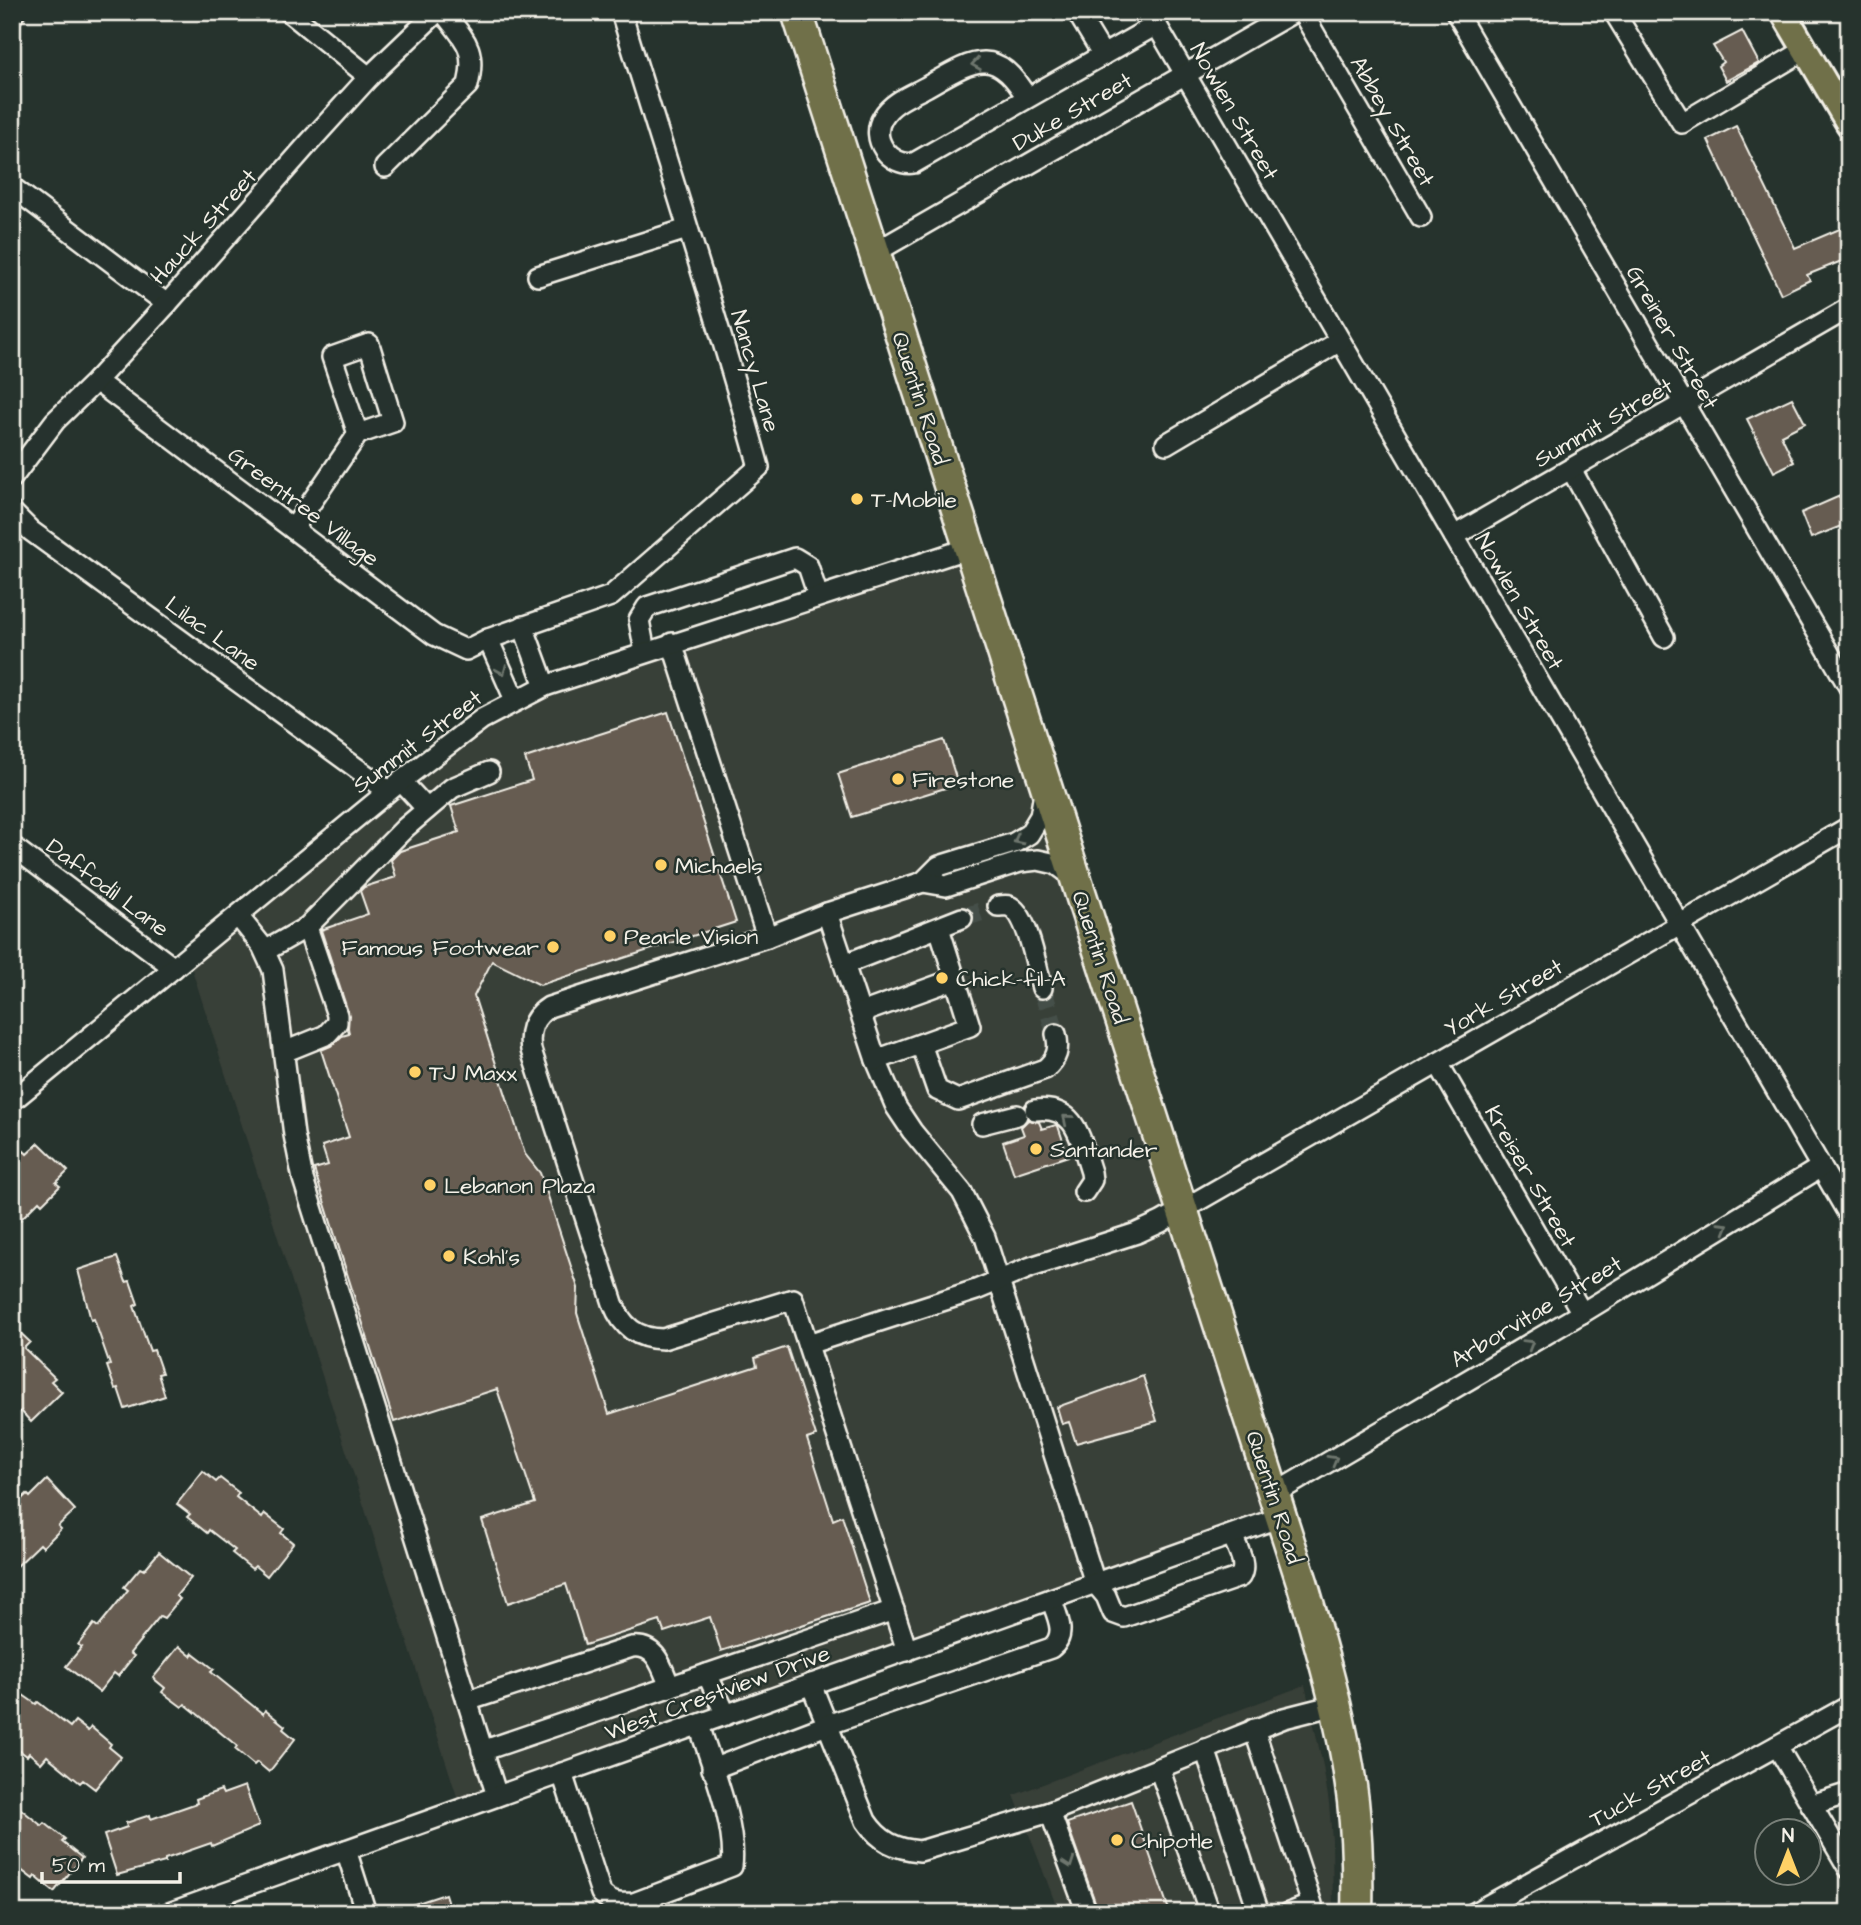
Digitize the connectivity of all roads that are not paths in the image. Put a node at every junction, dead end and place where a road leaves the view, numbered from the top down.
1 (289, 12) edge
2 (437, 12) edge
3 (443, 12) edge
4 (621, 12) edge
5 (797, 12) edge
6 (1077, 12) edge
7 (1294, 12) edge
8 (1302, 12) edge
9 (1456, 12) edge
10 (1614, 12) edge
11 (1783, 12) edge
12 (1152, 18) edge
13 (1805, 50) junction
14 (1103, 55) junction
15 (1185, 75) junction
16 (369, 78) junction
17 (1027, 98) junction
18 (1845, 109) edge
19 (385, 167) dead end
20 (12, 187) edge
21 (1421, 217) dead end
22 (687, 229) junction
23 (874, 253) junction
24 (538, 276) dead end
25 (167, 304) junction
26 (1849, 308) edge
27 (1340, 341) junction
28 (96, 381) junction
29 (1684, 403) junction
30 (358, 434) dead end
31 (1166, 444) dead end
32 (1570, 469) junction
33 (12, 478) edge
34 (12, 512) edge
35 (293, 528) junction
36 (1454, 536) junction
37 (969, 548) junction
38 (818, 597) junction
39 (523, 626) junction
40 (1664, 637) dead end
41 (488, 639) junction
42 (672, 643) junction
43 (645, 652) junction
44 (545, 686) junction
45 (1849, 687) edge
46 (518, 700) junction
47 (489, 772) dead end
48 (1045, 782) junction
49 (395, 786) junction
50 (427, 810) junction
51 (1849, 827) edge
52 (12, 846) edge
53 (1076, 878) junction
54 (923, 882) junction
55 (998, 906) dead end
56 (827, 913) junction
57 (238, 916) junction
58 (962, 918) tunnel mouth
59 (1679, 924) junction
60 (307, 927) junction
61 (939, 928) junction
62 (767, 937) junction
63 (265, 951) junction
64 (845, 964) junction
65 (174, 968) junction
66 (955, 979) junction
67 (1042, 988) tunnel mouth
68 (861, 1013) junction
69 (1056, 1034) tunnel mouth
70 (921, 1044) junction
71 (284, 1052) junction
72 (876, 1060) junction
73 (1438, 1063) junction
74 (12, 1101) edge
75 (982, 1124) dead end
76 (1821, 1167) junction
77 (1083, 1192) dead end
78 (1182, 1210) junction
79 (1849, 1215) edge
80 (1000, 1280) junction
81 (1582, 1313) junction
82 (808, 1344) junction
83 (1278, 1506) junction
84 (1231, 1535) junction
85 (1095, 1583) junction
86 (1051, 1599) junction
87 (894, 1610) junction
88 (907, 1650) junction
89 (707, 1674) junction
90 (811, 1685) junction
91 (670, 1687) junction
92 (467, 1701) junction
93 (1335, 1705) junction
94 (1849, 1706) edge
95 (726, 1715) junction
96 (699, 1725) junction
97 (827, 1725) junction
98 (1254, 1730) junction
99 (1777, 1746) junction
100 (1205, 1749) junction
101 (482, 1751) junction
102 (1159, 1768) junction
103 (712, 1769) junction
104 (562, 1773) junction
105 (1849, 1793) edge
106 (497, 1796) junction
107 (1811, 1805) junction
108 (1050, 1812) junction
109 (346, 1850) junction
110 (1849, 1869) edge
111 (1482, 1911) edge
112 (169, 1913) edge
113 (366, 1913) edge
114 (1087, 1913) edge
115 (1210, 1913) edge
116 (1259, 1913) edge
117 (1289, 1913) edge
118 (1357, 1913) edge

1 - 16 street
2 - 16 street, Hauck Street
3 - 19 street
4 - 22 street, Nancy Lane
5 - 23 highway, Quentin Road
6 - 14 street
7 - 15 street, Duke Street
8 - 21 street, Abbey Street
9 - 29 street, Greiner Street
10 - 13 street
11 - 13 main road
12 - 14 street
12 - 15 street, Nowlen Street
13 - 18 main road
14 - 17 street
15 - 23 street, Duke Street
15 - 27 street, Nowlen Street
16 - 25 street, Hauck Street
17 -> 17 street
20 - 25 street
22 - 24 street
22 - 39 street, Nancy Lane
23 - 37 highway, Quentin Road
25 - 28 street, Hauck Street
26 - 29 street, Summit Street
27 - 31 street
27 - 36 street, Nowlen Street
28 - 33 street, Hauck Street
28 - 35 street, Greentree Village
29 - 32 street, Summit Street
29 - 45 street, Greiner Street
30 - 35 street
32 - 36 street, Summit Street
32 - 40 street
34 - 49 street, Lilac Lane
35 - 41 street, Greentree Village
36 - 59 street, Nowlen Street
37 - 38 street, Summit Street
37 - 48 highway, Quentin Road
38 - 42 street, Summit Street
38 - 43 street
39 - 41 street, Greentree Village
39 - 44 street
41 -> 46 street
42 - 43 street, Summit Street
42 - 62 street
43 - 44 street, Summit Street
44 - 46 street, Summit Street
46 - 49 street, Summit Street
47 - 50 street
48 - 53 highway, Quentin Road
48 -> 54 street
49 - 50 street, Lilac Lane
49 - 57 street, Summit Street
50 - 60 street
51 - 59 street, York Street
52 - 65 street, Daffodil Lane
53 - 54 street
53 - 78 highway, Quentin Road
54 - 56 street
55 - 67 street
56 - 62 street
56 - 64 street
57 - 63 street
57 - 65 street, Summit Street
58 - 61 street
59 - 73 street, York Street
59 - 76 street, Nowlen Street
60 - 63 street
60 - 71 street
61 - 64 street
61 - 66 street
62 - 82 street
63 - 71 street
64 - 68 street
65 - 74 street, Summit Street
66 - 68 street
66 - 70 street
68 - 72 street
69 - 70 street
70 - 72 street
71 - 92 street
72 - 80 street
73 - 78 street, York Street
73 - 81 street, Kreiser Street
77 -> 75 street
76 - 79 street, Nowlen Street
81 -> 76 street, Arborvitae Street
78 - 80 street, York Street
78 - 83 highway, Quentin Road
80 - 82 street, York Street
80 - 85 street
83 -> 81 street, Arborvitae Street
82 - 87 street
83 - 84 street, West Crestview Drive
83 - 93 highway, Quentin Road
84 - 85 street, West Crestview Drive
84 - 85 street
85 - 86 street, West Crestview Drive
86 - 88 street, West Crestview Drive
86 - 97 street
87 - 88 street
87 - 89 street
88 - 90 street, West Crestview Drive
89 - 91 street
89 - 95 street
90 - 95 street, West Crestview Drive
90 - 97 street
91 - 92 street
91 - 101 street
92 - 101 street
93 - 98 street
93 - 118 highway, Quentin Road
94 - 99 street, Tuck Street
95 - 96 street, West Crestview Drive
96 - 103 street
96 - 104 street, West Crestview Drive
97 - 103 street
97 - 108 street
98 - 100 street
98 - 117 street
99 - 107 street
99 - 111 street, Tuck Street
100 - 102 street
100 - 116 street
101 - 106 street
102 - 108 street
102 - 115 street
103 - 104 street
104 - 106 street, West Crestview Drive
105 - 107 street
106 - 109 street, West Crestview Drive
107 - 110 street
108 -> 114 street
109 - 112 street, West Crestview Drive
109 - 113 street

